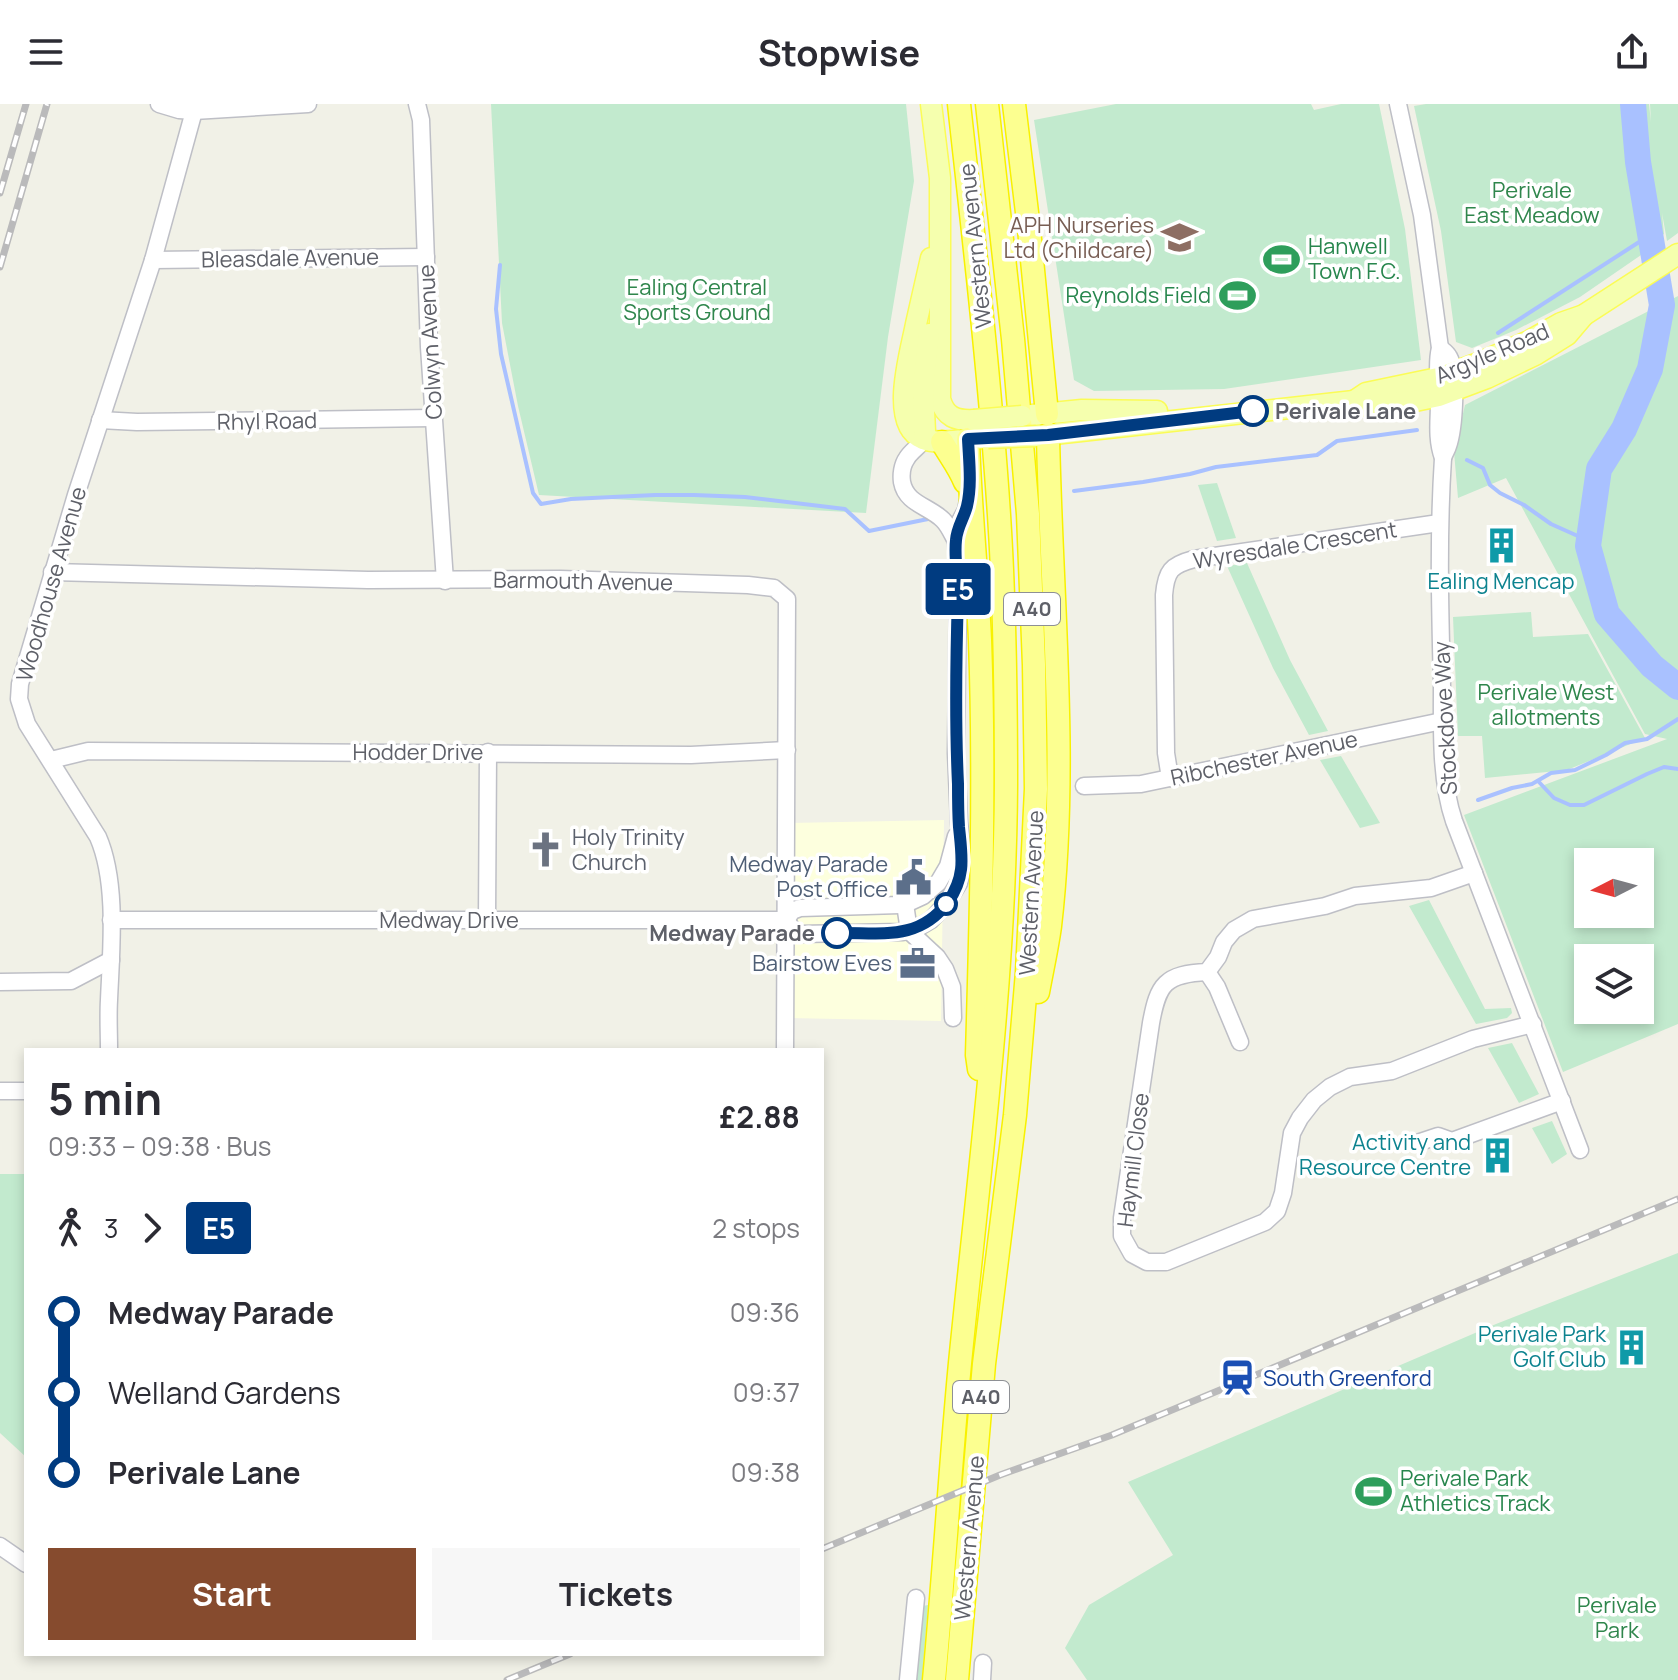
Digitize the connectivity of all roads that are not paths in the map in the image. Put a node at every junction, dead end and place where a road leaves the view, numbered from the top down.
1 (159, 104) edge
2 (308, 104) edge
3 (417, 104) edge
4 (931, 104) edge
5 (959, 104) edge
6 (987, 104) edge
7 (1014, 104) edge
8 (1398, 104) edge
9 (194, 111) junction
10 (939, 215) junction
11 (426, 257) junction
12 (1673, 259) edge
13 (153, 260) junction
14 (939, 274) junction
15 (1446, 384) junction
16 (433, 418) junction
17 (100, 420) junction
18 (1042, 425) junction
19 (970, 430) junction
20 (933, 440) junction
21 (969, 490) junction
22 (1439, 523) junction
23 (956, 541) junction
24 (52, 572) junction
25 (445, 581) junction
26 (1442, 721) junction
27 (787, 750) junction
28 (488, 752) junction
29 (51, 760) junction
30 (1170, 778) junction
31 (1084, 786) dead end
32 (959, 822) junction
33 (1474, 873) junction
34 (905, 904) junction
35 (111, 920) junction
36 (487, 920) junction
37 (786, 920) junction
38 (909, 931) junction
39 (111, 960) junction
40 (1207, 972) junction
41 (0, 982) edge
42 (953, 1018) dead end
43 (1533, 1024) junction
44 (1240, 1042) dead end
45 (109, 1048) edge
46 (785, 1048) edge
47 (0, 1091) edge
48 (24, 1091) edge
49 (1562, 1101) junction
50 (1015, 1115) junction
51 (987, 1118) junction
52 (1420, 1142) dead end
53 (1580, 1150) dead end
54 (0, 1546) edge
55 (24, 1563) edge
56 (916, 1598) dead end
57 (908, 1680) edge
58 (934, 1680) edge
59 (957, 1680) edge

1 - 9 street
2 - 9 street
3 - 11 street, Colwyn Avenue
4 - 10 main road
5 - 51 highway, Western Avenue / A40
6 - 50 highway, Western Avenue / A40
7 - 18 highway, A40
8 - 15 street
9 - 13 street, Woodhouse Avenue
10 - 14 main road
10 - 20 main road
11 - 13 street, Bleasdale Avenue
11 - 16 street, Colwyn Avenue
12 - 15 main road, Argyle Road
13 - 17 street, Woodhouse Avenue
14 - 19 main road
14 - 20 main road
15 - 18 main road, Argyle Road
15 - 22 street, Stockdove Way
16 - 17 street, Rhyl Road
16 - 25 street, Colwyn Avenue
17 - 24 street, Woodhouse Avenue
18 - 19 main road, Argyle Road, bridge
18 - 50 highway, A40
19 - 20 main road, Argyle Road
19 - 21 highway, A40
20 - 21 highway, A40
20 - 23 street
21 - 23 street
21 - 51 highway, A40
22 - 26 street, Stockdove Way
22 - 30 street, Wyresdale Crescent
23 - 32 street
24 - 25 street, Barmouth Avenue
24 - 29 street, Woodhouse Avenue
25 - 27 street, Barmouth Avenue
26 - 30 street, Ribchester Avenue
26 - 33 street, Stockdove Way
27 - 28 street, Hodder Drive
27 - 37 street, Barmouth Avenue
28 - 29 street, Hodder Drive
28 - 36 street
29 - 35 street, Woodhouse Avenue
30 - 31 street, Ribchester Avenue
32 - 34 street
32 - 38 street
33 - 40 street
33 - 43 street, Stockdove Way
34 - 37 street
34 - 38 street
35 - 36 street, Medway Drive
35 - 39 street, Woodhouse Avenue
36 - 37 street, Medway Drive
37 - 38 street
37 - 46 street, Barmouth Avenue
38 - 42 street
39 - 41 street
39 - 45 street, Woodhouse Avenue
40 - 43 street, Haymill Close
40 - 44 street
43 - 49 street, Stockdove Way
47 - 48 street
49 - 52 street
49 - 53 street, Stockdove Way
50 - 59 highway, Western Avenue / A40
51 - 58 highway, Western Avenue / A40
54 - 55 street
56 - 57 street

